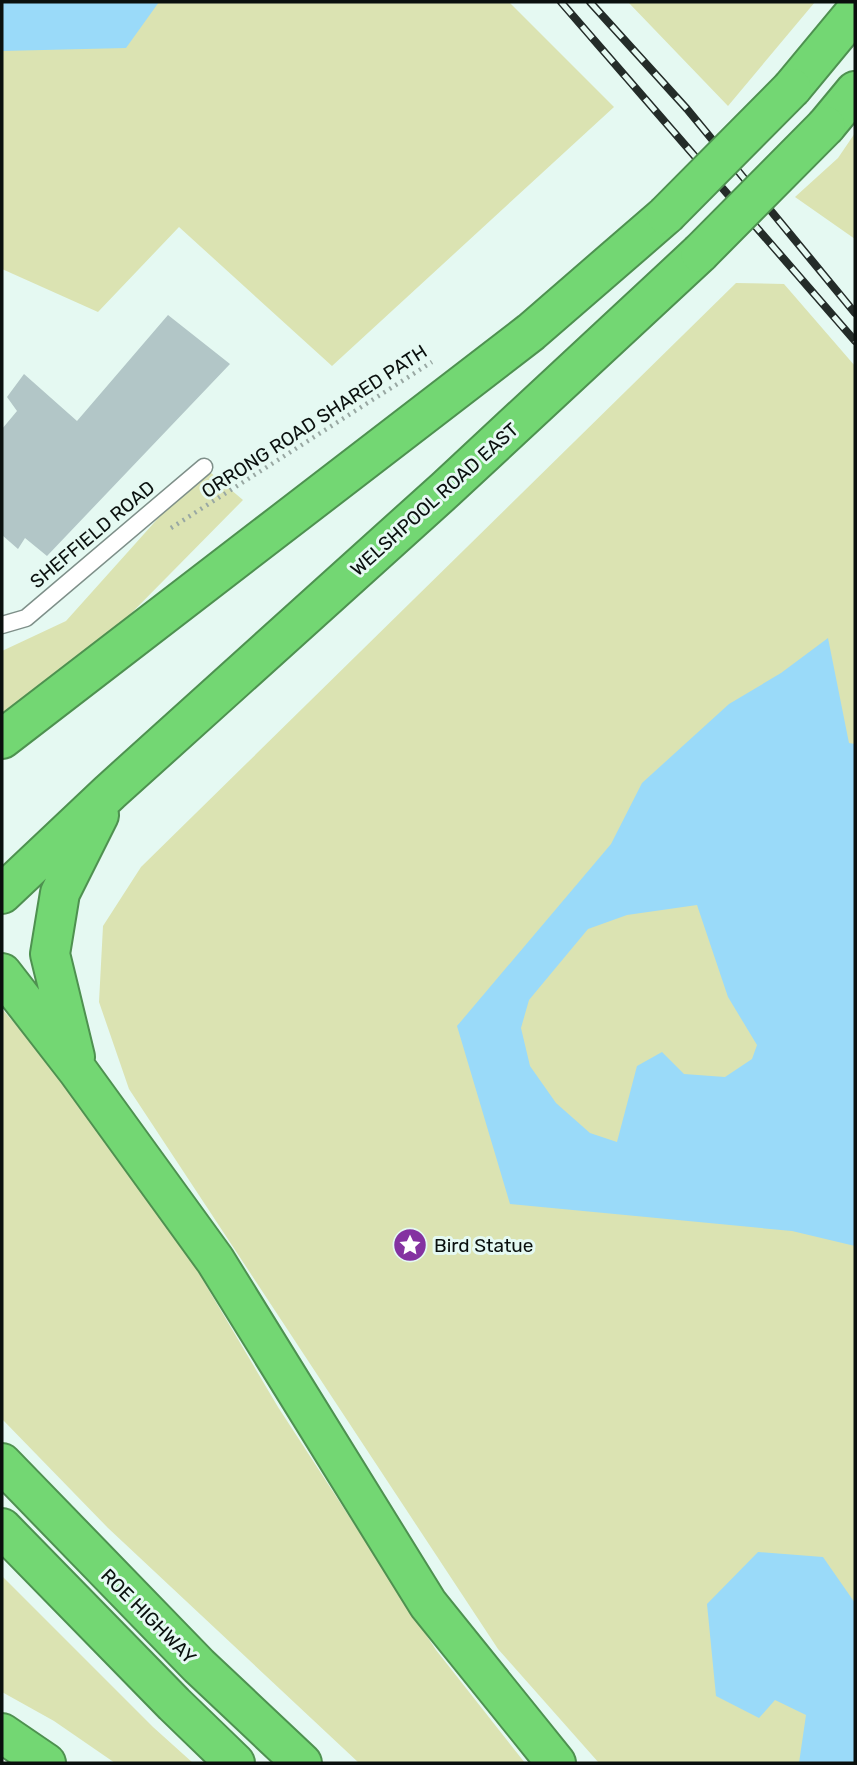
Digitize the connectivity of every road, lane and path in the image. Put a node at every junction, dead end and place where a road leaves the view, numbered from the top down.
1 (855, 12) edge
2 (855, 92) edge
3 (437, 359) dead end
4 (204, 467) dead end
5 (161, 533) dead end
6 (2, 625) edge
7 (9, 731) edge
8 (110, 792) junction
9 (2, 894) edge
10 (2, 973) edge
11 (78, 1072) junction
12 (2, 1463) edge
13 (2, 1528) edge
14 (2, 1733) edge
15 (46, 1763) edge
16 (235, 1763) edge
17 (302, 1763) edge
18 (556, 1763) edge

1 - 7 highway, bridge
2 - 8 highway, WELSHPOOL ROAD EAST, bridge
3 - 5 path, ORRONG ROAD SHARED PATH
4 - 6 lane, SHEFFIELD ROAD
8 - 9 highway, WELSHPOOL ROAD EAST
8 - 11 highway
10 - 11 highway
11 - 18 highway
12 - 17 highway, ROE HIGHWAY
13 - 16 highway
14 - 15 highway

